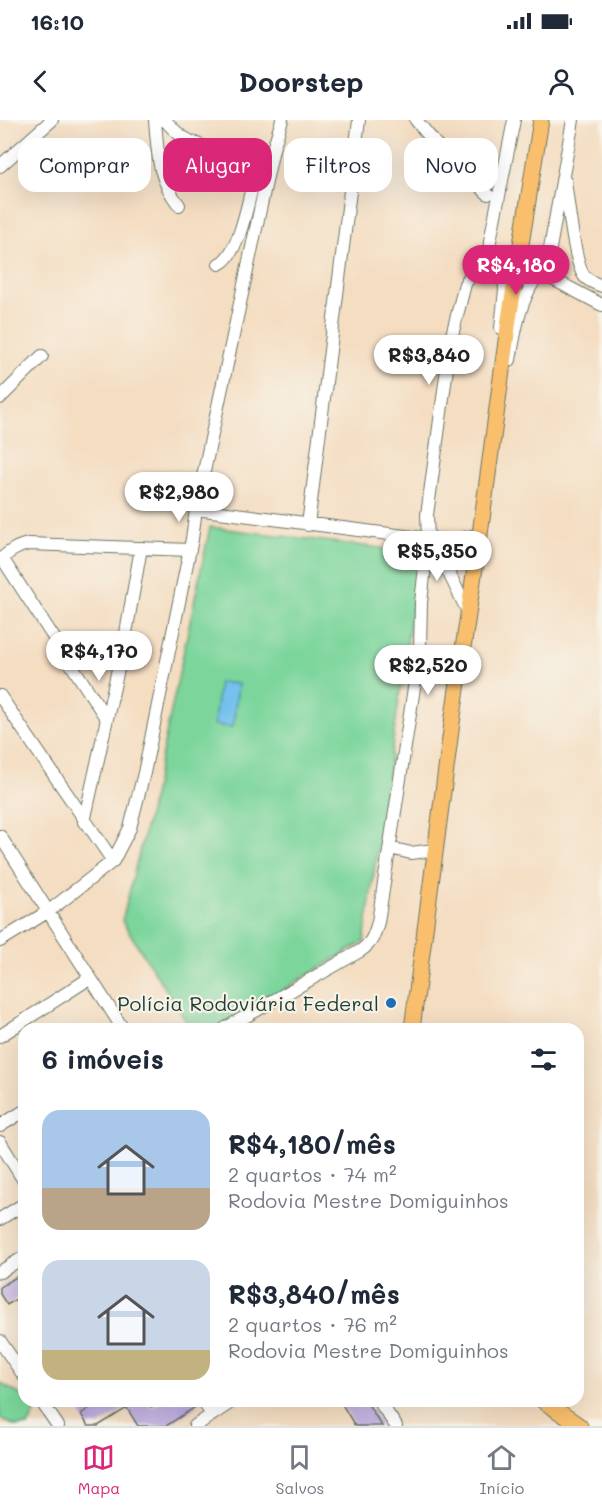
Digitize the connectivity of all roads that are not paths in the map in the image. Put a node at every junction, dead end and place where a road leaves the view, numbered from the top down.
1 (52, 120) edge
2 (155, 120) edge
3 (165, 120) edge
4 (282, 120) edge
5 (359, 120) edge
6 (416, 120) edge
7 (514, 120) edge
8 (573, 120) edge
9 (541, 122) edge
10 (0, 165) edge
11 (564, 171) junction
12 (488, 194) dead end
13 (179, 205) dead end
14 (489, 259) junction
15 (219, 264) dead end
16 (538, 276) junction
17 (509, 280) junction
18 (602, 286) edge
19 (602, 305) edge
20 (42, 356) dead end
21 (0, 398) edge
22 (498, 398) junction
23 (196, 509) junction
24 (308, 525) junction
25 (480, 534) junction
26 (428, 539) junction
27 (141, 548) junction
28 (190, 550) junction
29 (1, 559) edge
30 (468, 612) junction
31 (0, 696) edge
32 (106, 718) junction
33 (84, 822) junction
34 (0, 838) edge
35 (390, 848) junction
36 (434, 850) junction
37 (113, 861) junction
38 (49, 910) junction
39 (0, 940) edge
40 (90, 978) junction
41 (20, 1023) edge
42 (119, 1023) edge
43 (234, 1023) edge
44 (413, 1023) edge
45 (18, 1024) edge
46 (0, 1036) edge
47 (18, 1115) edge
48 (0, 1126) edge
49 (0, 1142) edge
50 (18, 1171) edge
51 (18, 1208) edge
52 (0, 1219) edge
53 (18, 1261) edge
54 (0, 1272) edge
55 (0, 1341) edge
56 (18, 1367) edge
57 (45, 1407) edge
58 (207, 1407) edge
59 (224, 1407) edge
60 (387, 1407) edge
61 (552, 1407) edge
62 (212, 1415) junction
63 (58, 1426) edge
64 (195, 1426) edge
65 (396, 1426) edge
66 (580, 1426) edge

1 - 10 street
2 - 13 street
3 - 15 street
4 - 23 street
5 - 24 street
6 - 12 street
7 - 14 street
8 - 11 street
9 - 17 main road
11 - 16 street
11 - 18 street
14 - 17 street
14 - 26 street
16 - 17 street
16 - 19 street
16 - 22 street
17 - 22 main road
20 - 21 street
22 - 25 main road
23 - 24 street
23 - 28 street
24 - 26 street
25 - 26 street
25 - 30 main road
26 - 30 street
26 - 35 street
27 - 28 street
27 - 29 street
27 - 32 street
28 - 37 street
29 - 32 street
30 - 36 main road
31 - 33 street
32 - 33 street
33 - 37 street
34 - 38 street
35 - 36 street
35 - 43 street
36 - 44 main road
37 - 38 street
38 - 39 street
38 - 40 street
40 - 41 street
40 - 42 street
45 - 46 street
47 - 48 street
49 - 50 street
51 - 52 street
53 - 54 street
55 - 56 street
57 - 63 street
58 - 62 street
59 - 62 street
60 - 65 street
61 - 66 main road
62 - 64 street

